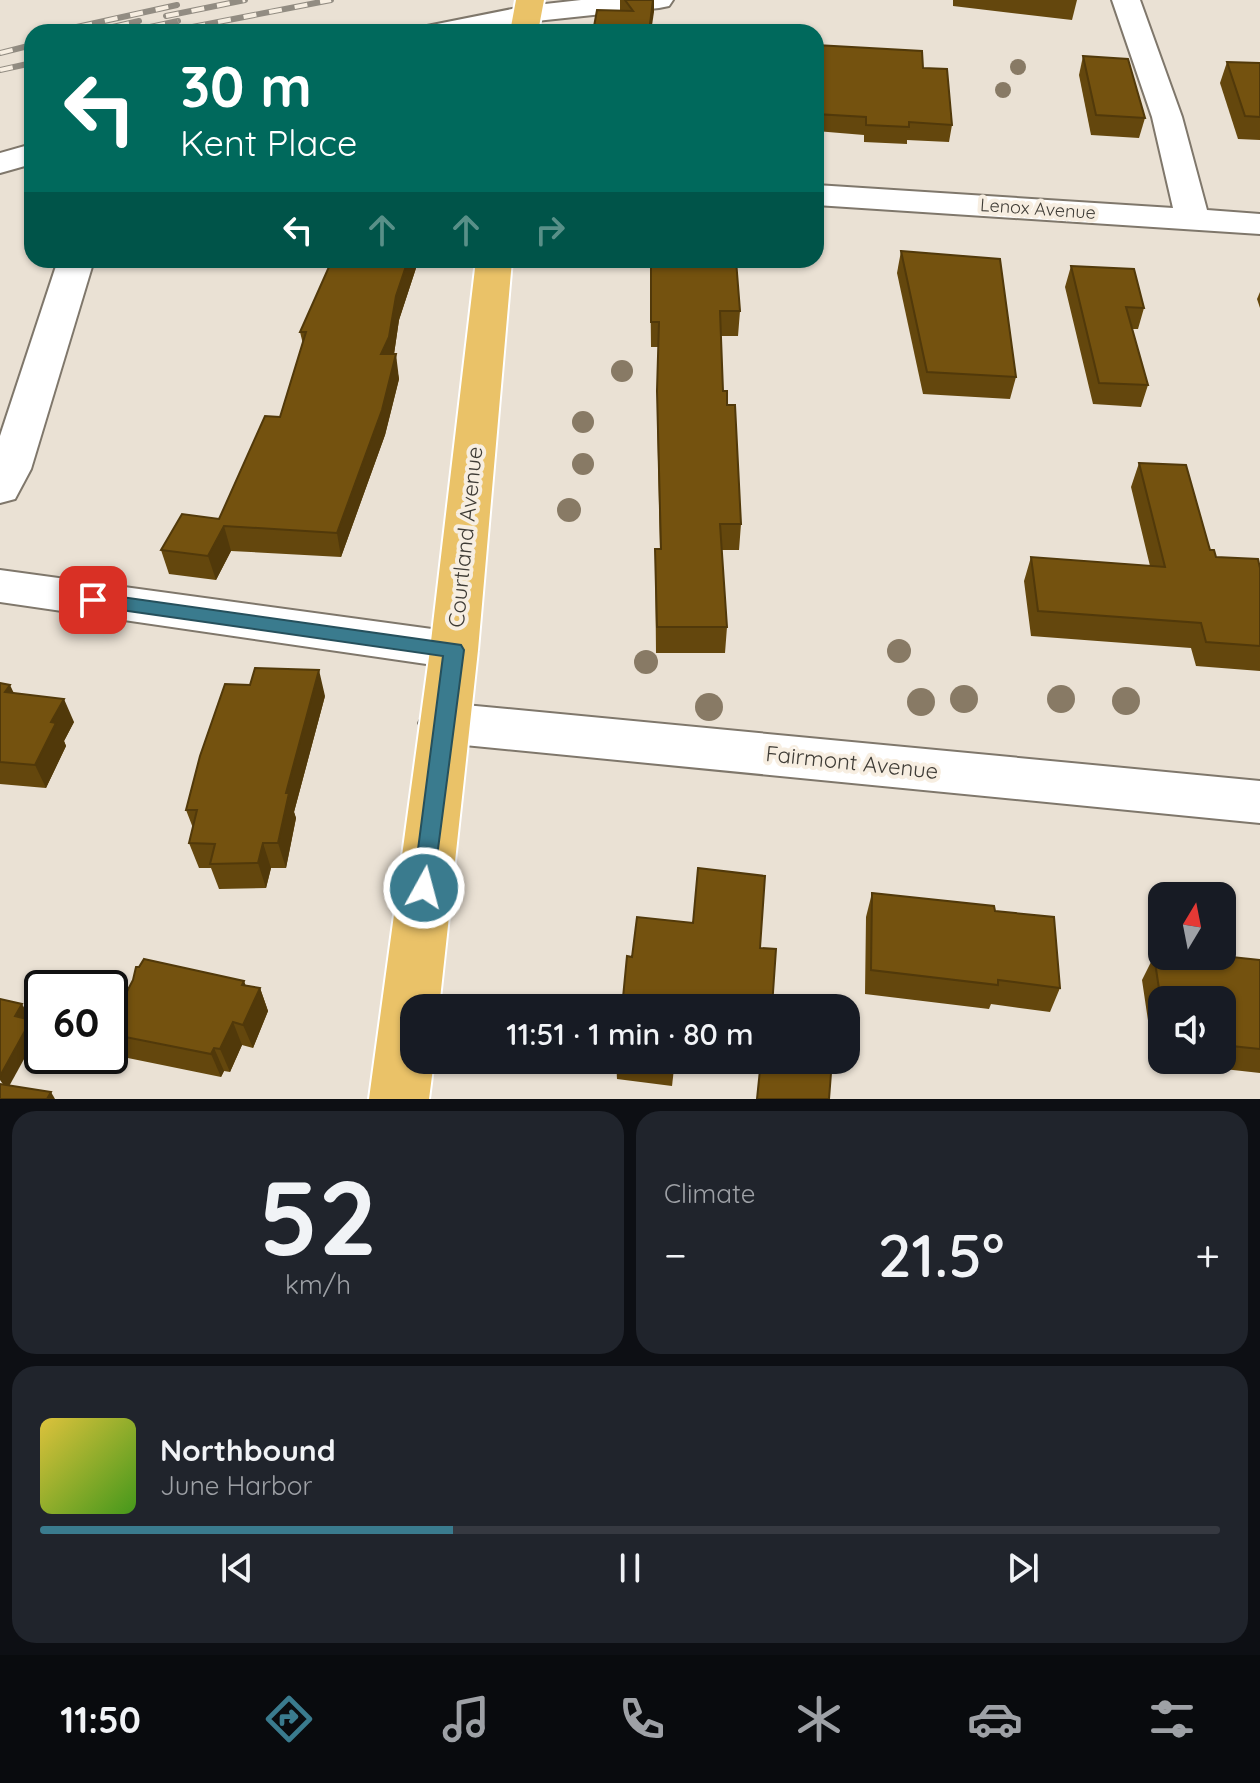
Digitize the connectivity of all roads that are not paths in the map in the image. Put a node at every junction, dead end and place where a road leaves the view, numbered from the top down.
1 (659, 0) edge
2 (1126, 0) edge
3 (528, 12) edge
4 (473, 24) edge
5 (24, 156) edge
6 (0, 163) edge
7 (824, 196) edge
8 (1192, 219) junction
9 (1260, 224) edge
10 (73, 268) edge
11 (493, 268) edge
12 (0, 489) edge
13 (0, 586) edge
14 (454, 650) junction
15 (444, 723) junction
16 (1260, 802) edge
17 (399, 1099) edge

1 - 3 street
2 - 8 street
3 - 4 street
5 - 6 street
7 - 8 street, Lenox Avenue
8 - 9 street, Lenox Avenue
10 - 12 street
11 - 14 main road, Courtland Avenue
13 - 14 street
14 - 15 main road, Courtland Avenue
15 - 16 street, Fairmont Avenue
15 - 17 main road, Courtland Avenue

